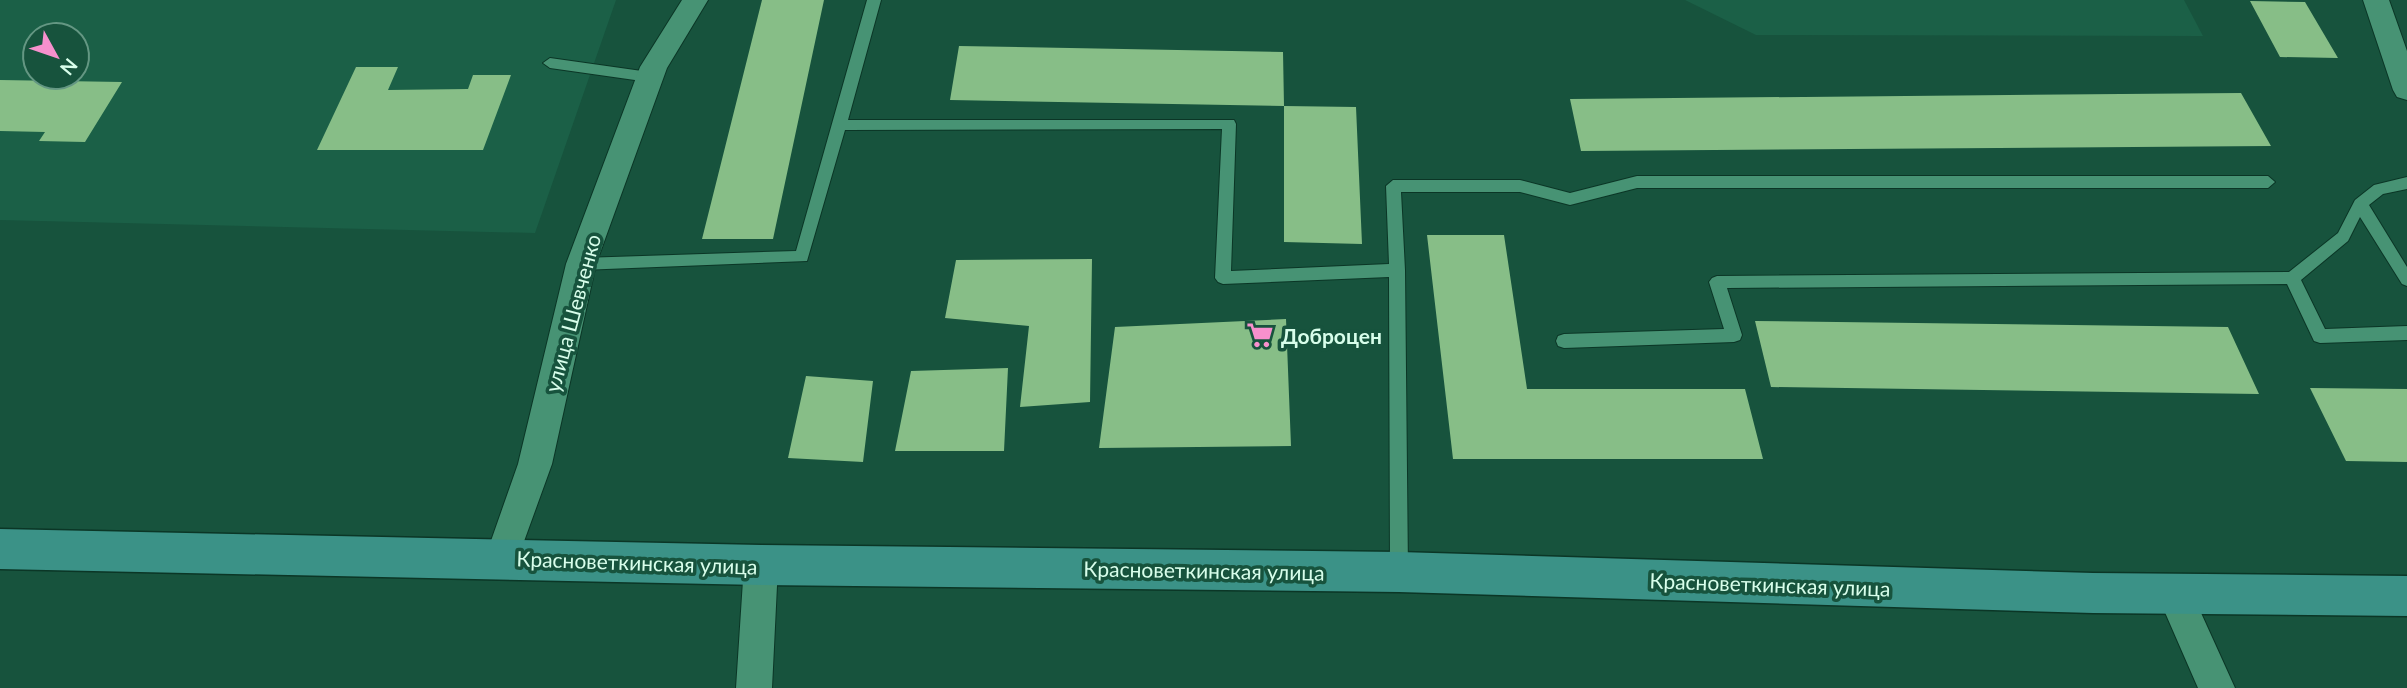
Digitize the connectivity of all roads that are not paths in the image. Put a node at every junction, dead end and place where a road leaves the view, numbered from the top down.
1 (695, 0) edge
2 (874, 0) edge
3 (2376, 0) edge
4 (550, 62) dead end
5 (649, 77) junction
6 (2407, 90) edge
7 (841, 125) junction
8 (2269, 182) dead end
9 (2407, 183) edge
10 (2360, 204) junction
11 (581, 264) junction
12 (1397, 270) junction
13 (2292, 278) junction
14 (2407, 280) edge
15 (2407, 333) edge
16 (1564, 341) dead end
17 (0, 549) edge
18 (502, 558) junction
19 (761, 565) junction
20 (1399, 572) junction
21 (2175, 594) junction
22 (2407, 596) edge
23 (754, 688) edge
24 (2217, 688) edge

1 - 5 street, улица Шевченко
2 - 7 lane
3 - 6 street
4 - 5 lane
5 - 11 street, улица Шевченко
7 - 11 lane
7 - 12 lane
8 - 12 lane
9 - 10 lane
10 - 13 lane
10 - 14 lane
11 - 18 street, улица Шевченко
12 - 20 lane
13 - 15 lane
13 - 16 lane
17 - 18 main road, Красноветкинская улица
18 - 19 main road, Красноветкинская улица
19 - 20 main road, Красноветкинская улица
19 - 23 street
20 - 21 main road, Красноветкинская улица
21 - 22 main road, Красноветкинская улица
21 - 24 street

